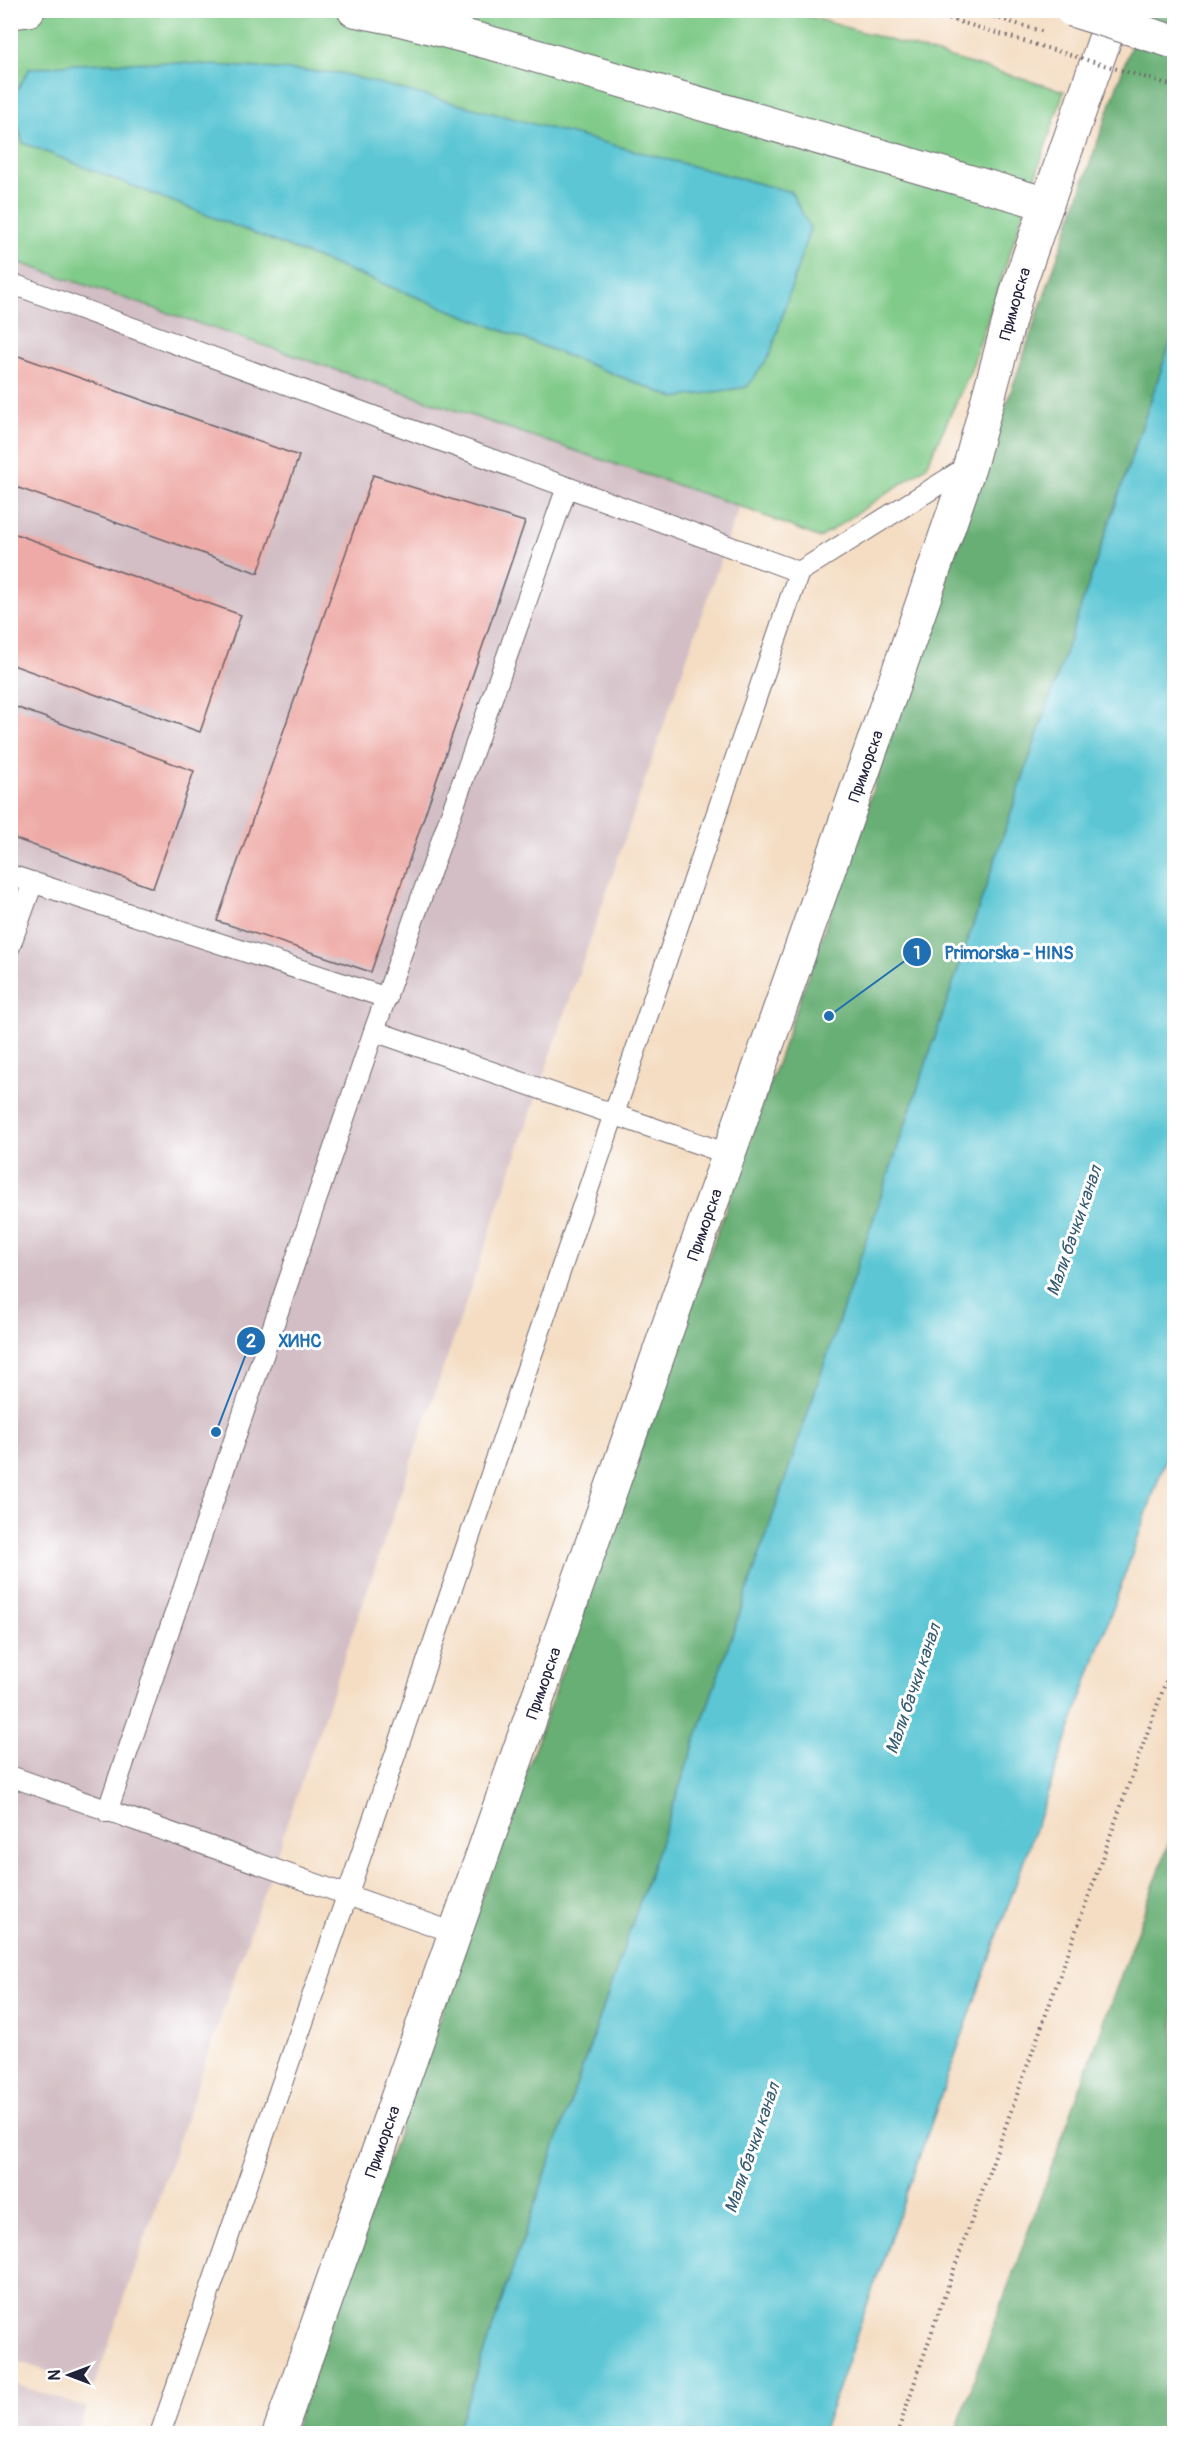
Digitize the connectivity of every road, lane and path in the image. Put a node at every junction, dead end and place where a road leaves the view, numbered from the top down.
1 (28, 10) edge
2 (354, 10) edge
3 (920, 10) edge
4 (1072, 10) edge
5 (1116, 10) edge
6 (10, 12) edge
7 (1174, 42) edge
8 (1174, 86) edge
9 (1047, 204) junction
10 (10, 283) edge
11 (970, 465) junction
12 (567, 487) junction
13 (799, 572) junction
14 (10, 875) edge
15 (33, 882) junction
16 (10, 946) edge
17 (387, 998) junction
18 (375, 1031) junction
19 (614, 1114) junction
20 (728, 1154) junction
21 (1174, 1659) edge
22 (10, 1776) edge
23 (107, 1812) junction
24 (347, 1896) junction
25 (454, 1933) junction
26 (160, 2433) edge
27 (279, 2433) edge
28 (897, 2433) edge

1 - 6 street
2 - 9 street
3 - 8 path, bridge
4 - 7 street, bridge
5 - 9 street, Приморска
9 - 11 street, Приморска
10 - 12 lane
11 - 13 lane
11 - 20 street, Приморска
12 - 13 lane
12 - 17 lane
13 - 19 lane
14 - 15 lane
15 - 16 lane
15 - 17 lane
17 - 18 lane
18 - 19 lane
18 - 23 lane
19 - 20 lane
19 - 24 lane
20 - 25 street, Приморска
21 - 28 path
22 - 23 lane
23 - 24 lane
24 - 25 lane
24 - 26 lane
25 - 27 street, Приморска

